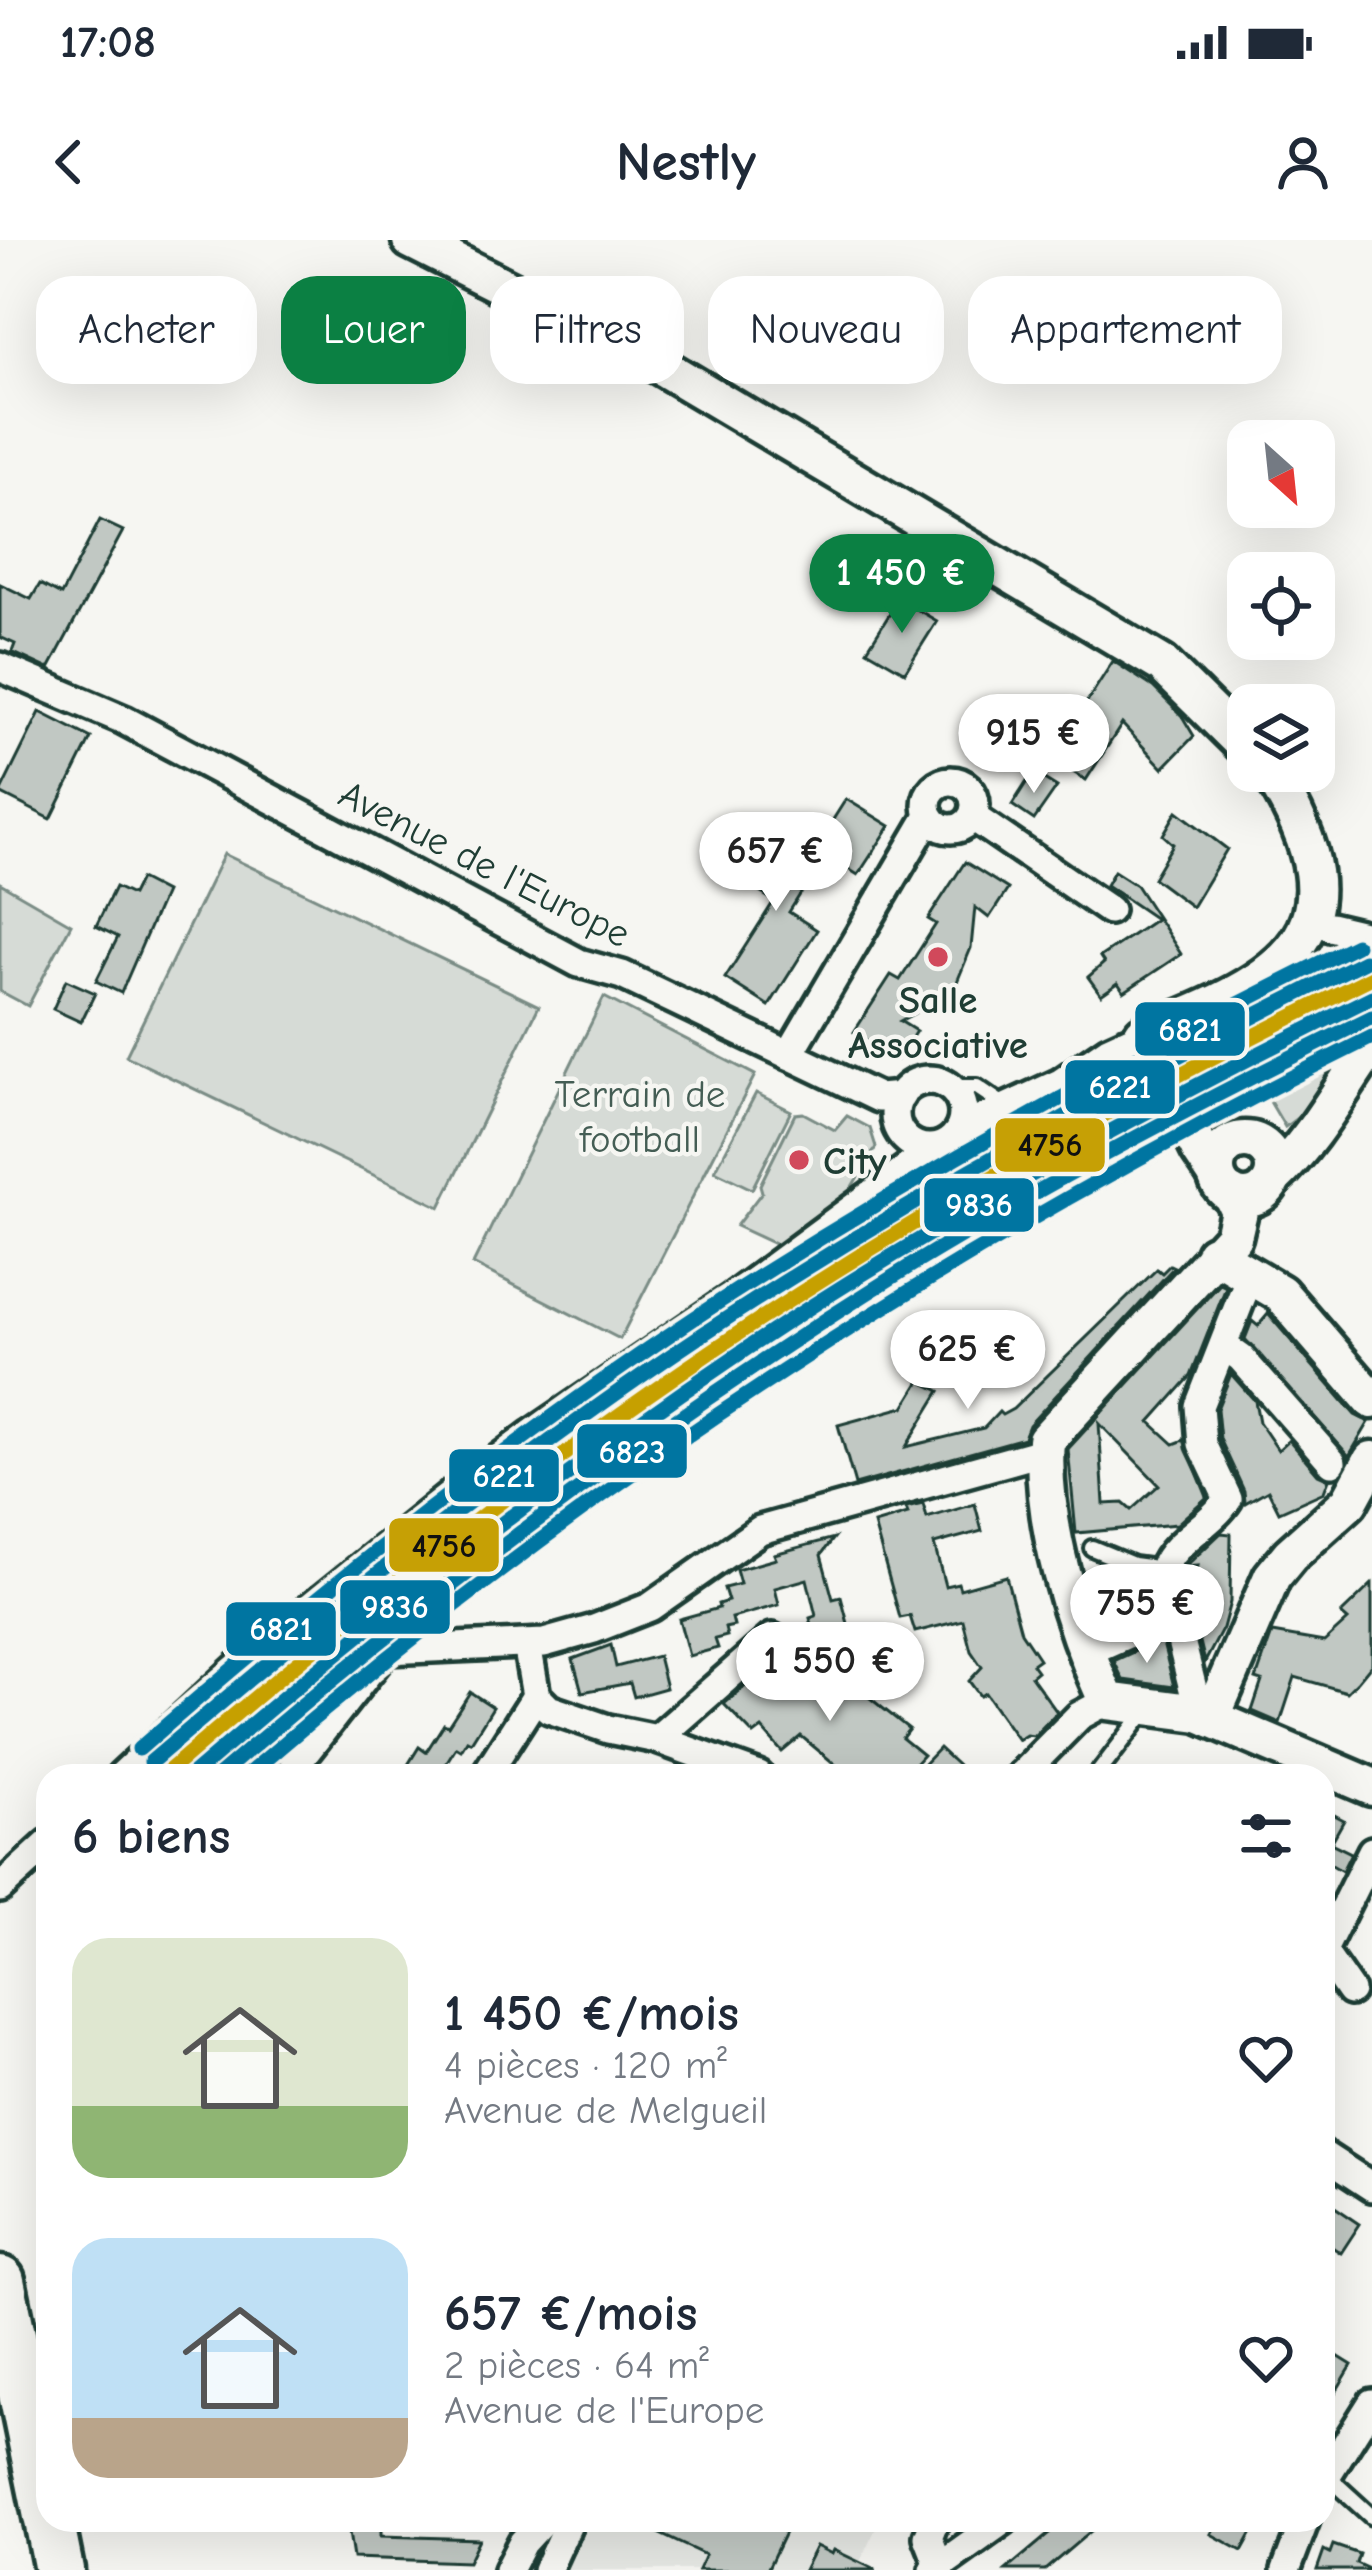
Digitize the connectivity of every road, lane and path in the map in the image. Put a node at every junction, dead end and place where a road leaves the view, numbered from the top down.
1 (411, 240) edge
2 (0, 667) edge
3 (1227, 727) edge
4 (1289, 792) edge
5 (973, 817) junction
6 (938, 822) junction
7 (1109, 910) dead end
8 (1330, 927) junction
9 (1372, 937) edge
10 (1143, 1034) junction
11 (1372, 1045) edge
12 (794, 1058) junction
13 (890, 1097) junction
14 (958, 1107) junction
15 (1001, 1111) junction
16 (1319, 1118) junction
17 (1187, 1120) junction
18 (901, 1132) junction
19 (1246, 1142) junction
20 (934, 1148) junction
21 (896, 1172) junction
22 (1246, 1184) junction
23 (1235, 1267) junction
24 (1224, 1346) junction
25 (1372, 1400) edge
26 (1045, 1450) junction
27 (1372, 1460) edge
28 (1332, 1462) dead end
29 (1092, 1548) dead end
30 (1163, 1569) junction
31 (1175, 1613) junction
32 (772, 1638) dead end
33 (527, 1644) junction
34 (1085, 1653) junction
35 (536, 1696) junction
36 (1107, 1701) junction
37 (1147, 1709) junction
38 (1205, 1715) junction
39 (657, 1739) junction
40 (134, 1764) edge
41 (296, 1764) edge
42 (492, 1764) edge
43 (725, 1764) edge
44 (1032, 1764) edge
45 (1105, 1764) edge
46 (1319, 1764) edge
47 (1335, 1771) edge
48 (1372, 1787) edge
49 (1372, 1851) edge
50 (36, 1855) edge
51 (0, 1888) edge
52 (1335, 1927) edge
53 (1335, 1968) edge
54 (1350, 1990) dead end
55 (1335, 2163) edge
56 (1372, 2187) edge
57 (0, 2281) edge
58 (1372, 2403) edge
59 (36, 2459) edge
60 (1335, 2459) edge
61 (1335, 2485) edge
62 (1372, 2517) edge
63 (51, 2532) edge
64 (532, 2532) edge
65 (564, 2532) edge
66 (930, 2532) edge
67 (988, 2532) edge
68 (1300, 2532) edge
69 (938, 2569) edge
70 (59, 2570) edge
71 (508, 2570) edge
72 (547, 2570) edge
73 (1286, 2570) edge

1 - 3 street
2 - 12 street, Avenue de l'Europe
4 - 8 street
5 - 6 street
5 - 6 street
5 - 7 street
6 - 12 street
8 - 9 street
8 - 10 street
10 - 15 street
10 - 17 street
11 - 16 street
12 - 13 street, Avenue de l'Europe
13 - 14 street
13 - 18 street
14 - 15 street
14 - 15 lane
14 - 20 street
16 - 19 street
16 - 22 street
17 - 19 street
17 - 22 street
18 - 20 street
18 - 21 street
19 - 22 street
19 - 22 street
20 - 21 street
21 - 40 street
22 - 23 street
23 - 24 street
23 - 25 street
23 - 26 street
24 - 28 street
24 - 30 street
26 - 33 street
26 - 34 street
27 - 38 street
29 - 30 lane
30 - 31 street
31 - 34 street
31 - 38 street
32 - 39 street
33 - 35 street
33 - 41 street
34 - 36 street
35 - 39 street
35 - 42 street
36 - 37 street
36 - 44 street
37 - 38 street
37 - 45 lane
38 - 46 street
39 - 43 street
47 - 48 street
49 - 52 street
50 - 51 street
53 - 54 street
55 - 56 street
57 - 59 highway
58 - 60 street
61 - 62 lane
63 - 70 highway
64 - 71 street
65 - 72 street
66 - 69 street
67 - 69 street
68 - 73 street

